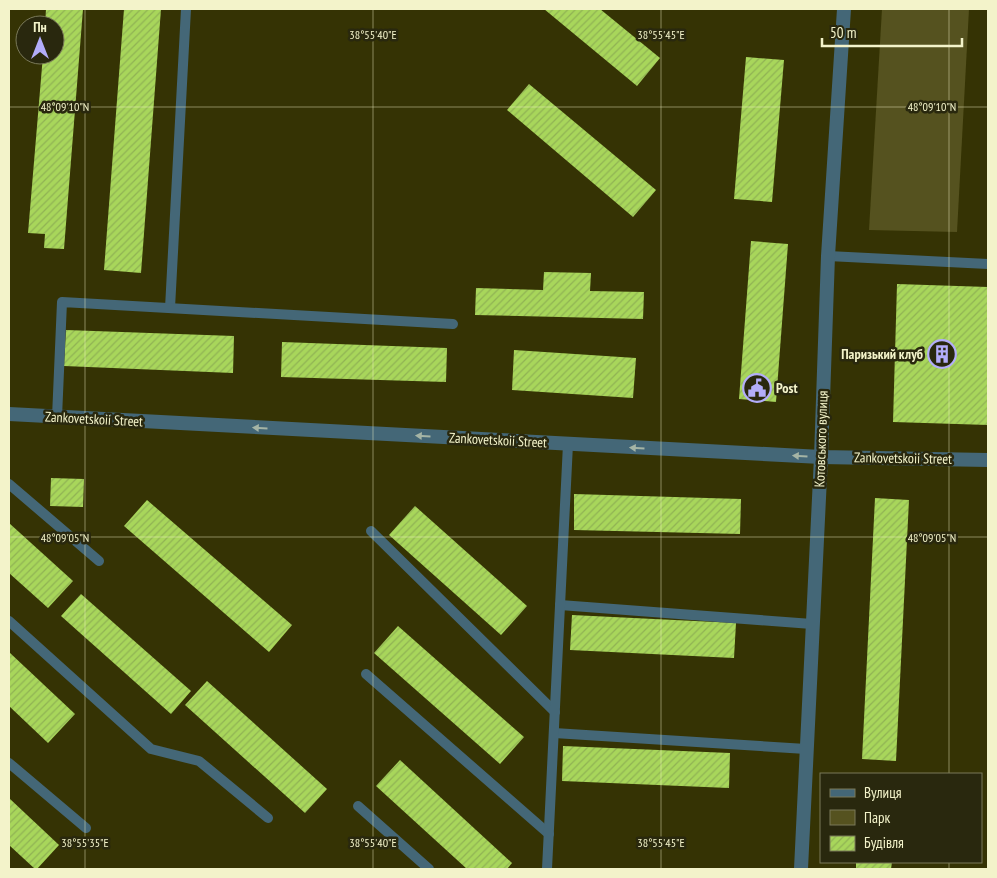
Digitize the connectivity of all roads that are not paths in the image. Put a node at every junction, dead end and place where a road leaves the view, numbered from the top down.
1 (186, 9) edge
2 (844, 9) edge
3 (828, 256) junction
4 (988, 264) edge
5 (170, 308) junction
6 (453, 324) dead end
7 (9, 414) edge
8 (57, 417) junction
9 (568, 444) junction
10 (821, 457) junction
11 (988, 460) edge
12 (9, 484) edge
13 (371, 531) dead end
14 (99, 561) dead end
15 (560, 605) junction
16 (9, 621) edge
17 (812, 624) junction
18 (366, 674) dead end
19 (555, 712) junction
20 (554, 733) junction
21 (806, 750) junction
22 (9, 763) edge
23 (358, 806) dead end
24 (268, 818) dead end
25 (86, 828) dead end
26 (549, 834) junction
27 (429, 869) edge
28 (547, 869) edge
29 (801, 869) edge

1 - 5 lane
2 - 3 street, Котовського вулиця
3 - 4 lane
3 - 10 street, Котовського вулиця
5 - 6 lane
5 - 8 lane
7 - 8 street, Zankovetskoii Street
9 -> 8 street, Zankovetskoii Street
10 -> 9 street, Zankovetskoii Street
9 - 15 lane
10 - 11 street, Zankovetskoii Street
10 - 17 street, Котовського вулиця
12 - 14 lane
13 - 19 lane
15 - 17 lane
15 - 19 lane
16 - 24 lane
17 - 21 street, Котовського вулиця
18 - 26 lane
19 - 20 lane
20 - 21 lane
20 - 26 lane
21 - 29 street, Котовського вулиця
22 - 25 lane
23 - 27 lane
26 - 28 lane

